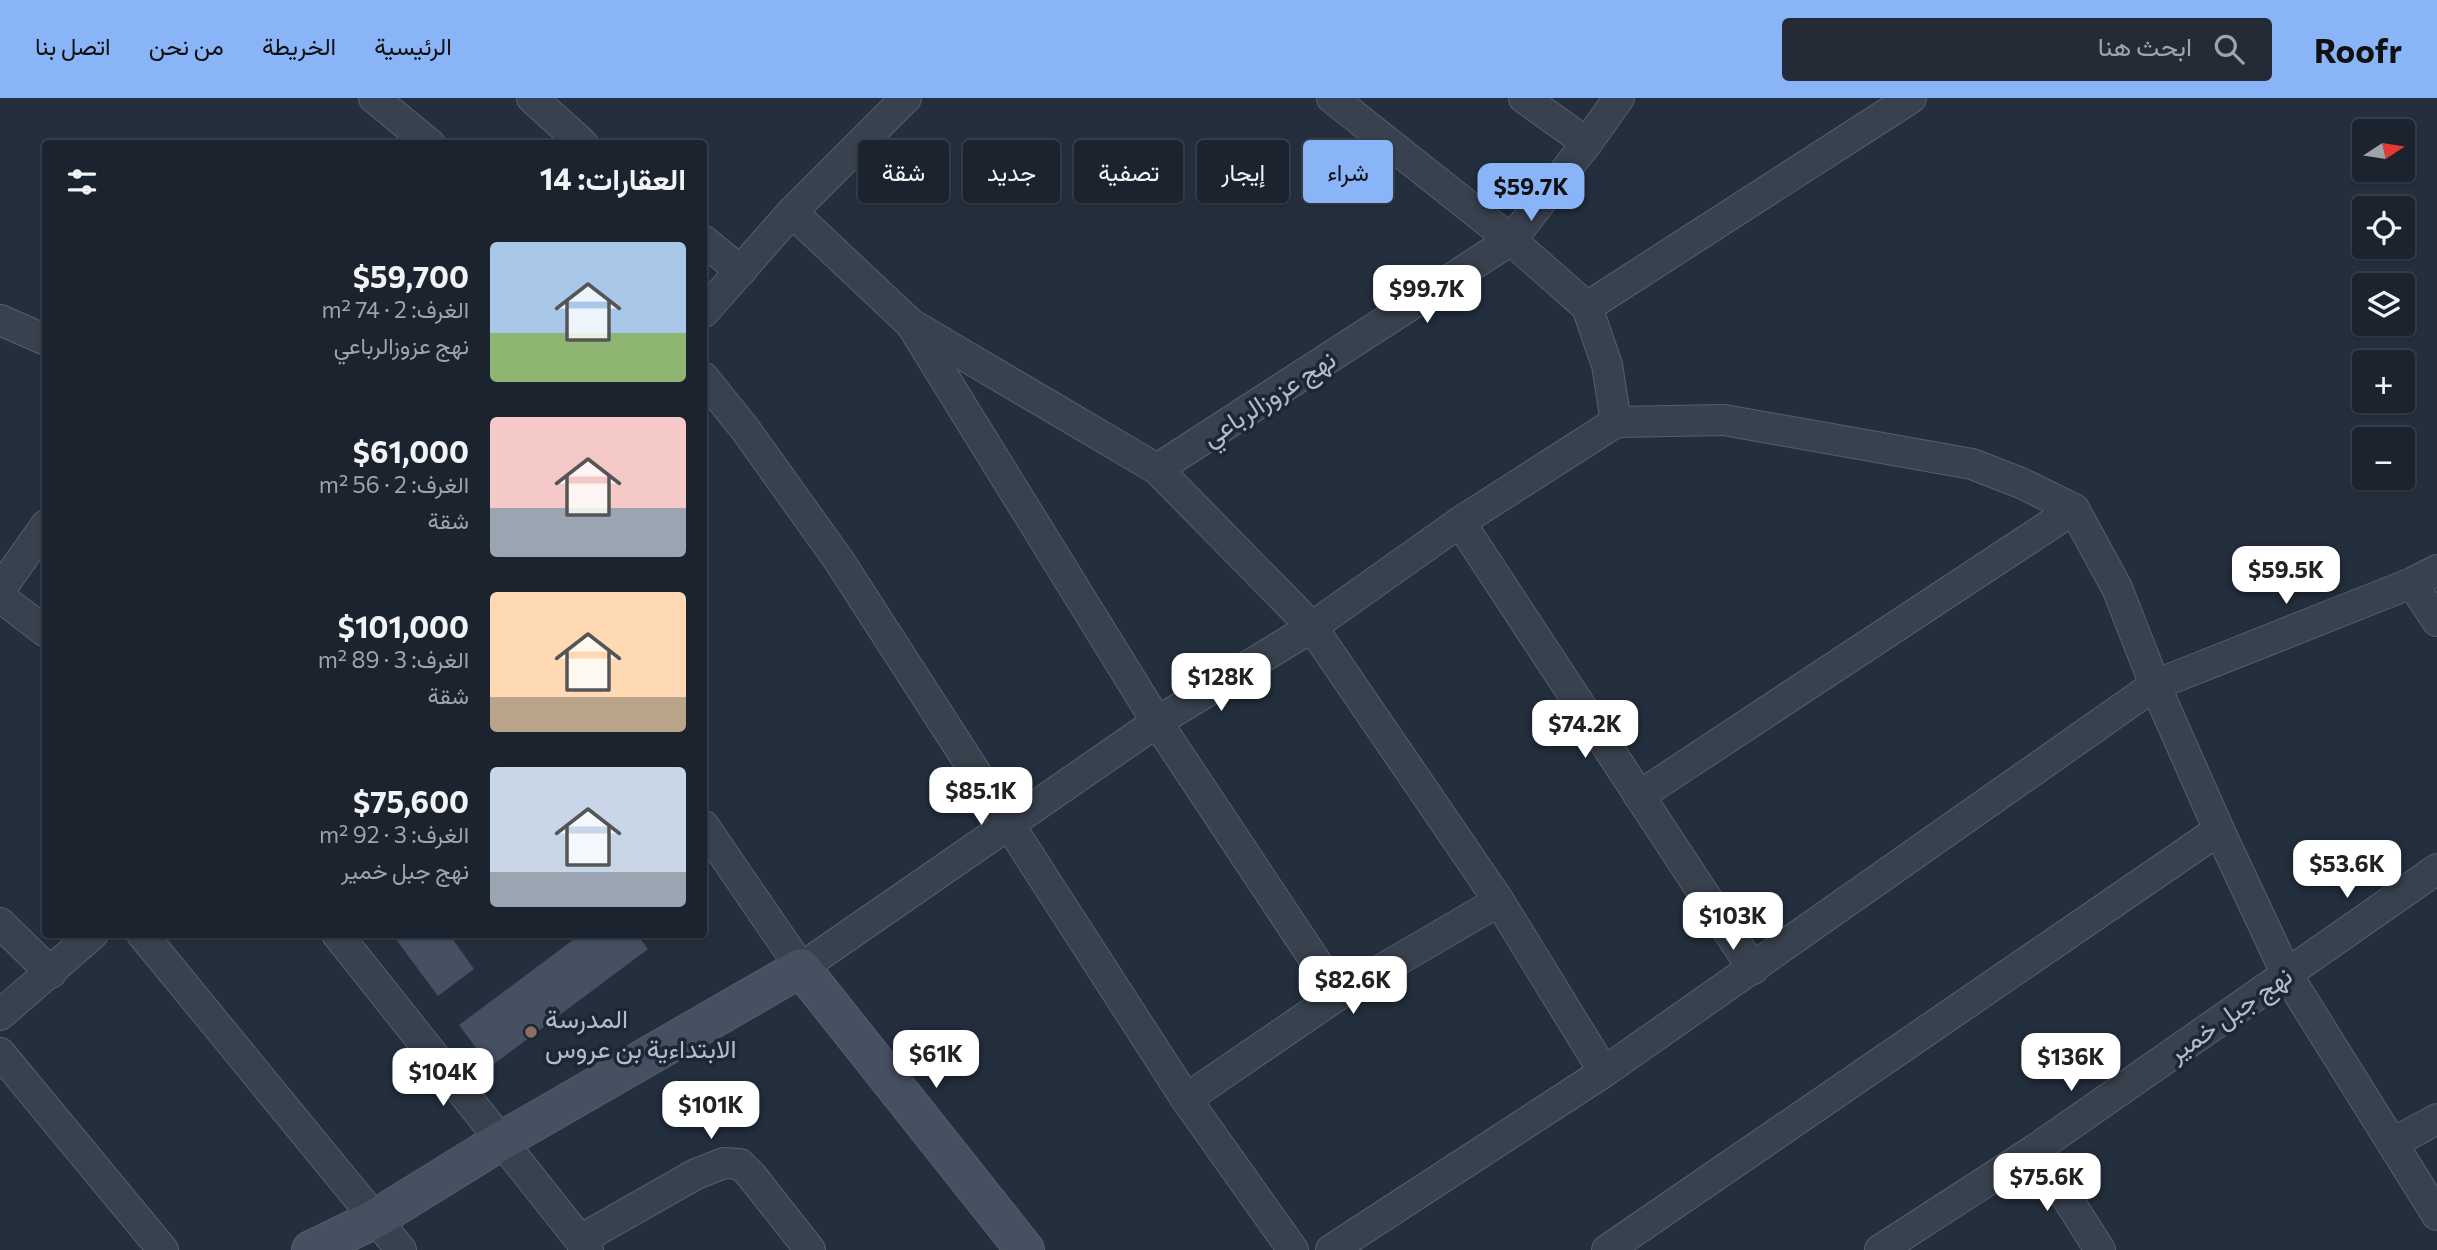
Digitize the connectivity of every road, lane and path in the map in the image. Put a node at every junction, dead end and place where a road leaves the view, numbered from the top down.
1 (374, 98) edge
2 (532, 98) edge
3 (906, 98) edge
4 (1332, 98) edge
5 (1524, 98) edge
6 (1619, 98) edge
7 (1911, 98) edge
8 (425, 140) edge
9 (579, 140) edge
10 (1587, 143) junction
11 (792, 212) junction
12 (1511, 240) junction
13 (707, 243) edge
14 (741, 271) junction
15 (1587, 307) junction
16 (707, 309) edge
17 (0, 320) edge
18 (911, 324) junction
19 (42, 338) edge
20 (707, 382) edge
21 (1616, 422) junction
22 (1157, 469) junction
23 (2074, 509) junction
24 (1460, 522) junction
25 (42, 531) edge
26 (2424, 576) edge
27 (0, 590) edge
28 (0, 597) edge
29 (2437, 621) edge
30 (1312, 628) junction
31 (42, 629) edge
32 (2155, 685) junction
33 (1157, 722) junction
34 (1639, 796) junction
35 (1008, 823) junction
36 (707, 830) edge
37 (2219, 830) junction
38 (2437, 869) edge
39 (1499, 901) junction
40 (0, 923) edge
41 (89, 938) edge
42 (145, 938) edge
43 (340, 938) edge
44 (801, 968) junction
45 (1753, 969) junction
46 (51, 973) junction
47 (2286, 973) junction
48 (1338, 995) junction
49 (0, 1015) edge
50 (0, 1052) edge
51 (1604, 1072) junction
52 (1186, 1099) junction
53 (2437, 1119) edge
54 (501, 1141) junction
55 (2393, 1143) junction
56 (2036, 1149) junction
57 (2437, 1215) edge
58 (376, 1219) junction
59 (584, 1245) edge
60 (163, 1250) edge
61 (311, 1250) edge
62 (401, 1250) edge
63 (810, 1250) edge
64 (1025, 1250) edge
65 (1293, 1250) edge
66 (1331, 1250) edge
67 (1607, 1250) edge
68 (1880, 1250) edge
69 (2100, 1250) edge

1 - 8 street
2 - 9 street
3 - 11 street
4 - 12 street
5 - 10 street
6 - 10 street, نهج عزوزالرباعي
7 - 15 street
10 - 12 street, نهج عزوزالرباعي
11 - 14 street
11 - 18 street
12 - 15 street
12 - 22 street, نهج عزوزالرباعي
13 - 14 street
14 - 16 street
15 - 21 street
17 - 19 street
18 - 22 street
18 - 33 street
20 - 35 street
21 - 23 street
21 - 24 street
22 - 30 street
23 - 32 street
23 - 34 street
24 - 30 street
24 - 34 street
25 - 27 street
26 - 29 street
26 - 32 street
28 - 31 street
30 - 33 street
30 - 39 street
32 - 37 street
32 - 45 street
33 - 35 street
33 - 48 street
34 - 45 street
35 - 44 street
35 - 52 street
36 - 44 street
37 - 47 street
37 - 67 street
38 - 47 street, نهج جبل خمير
39 - 48 street
39 - 51 street
40 - 46 street
41 - 46 street
42 - 58 street
43 - 54 street
44 - 54 street
44 - 64 street
45 - 51 street
46 - 49 street
47 - 55 street
47 - 56 street, نهج جبل خمير
48 - 52 street
50 - 60 street
51 - 66 street
52 - 65 street
53 - 55 street
54 - 58 street
54 - 59 street
55 - 57 street
56 - 68 street, نهج جبل خمير
56 - 69 street
58 - 61 street
58 - 62 street
59 - 63 street

